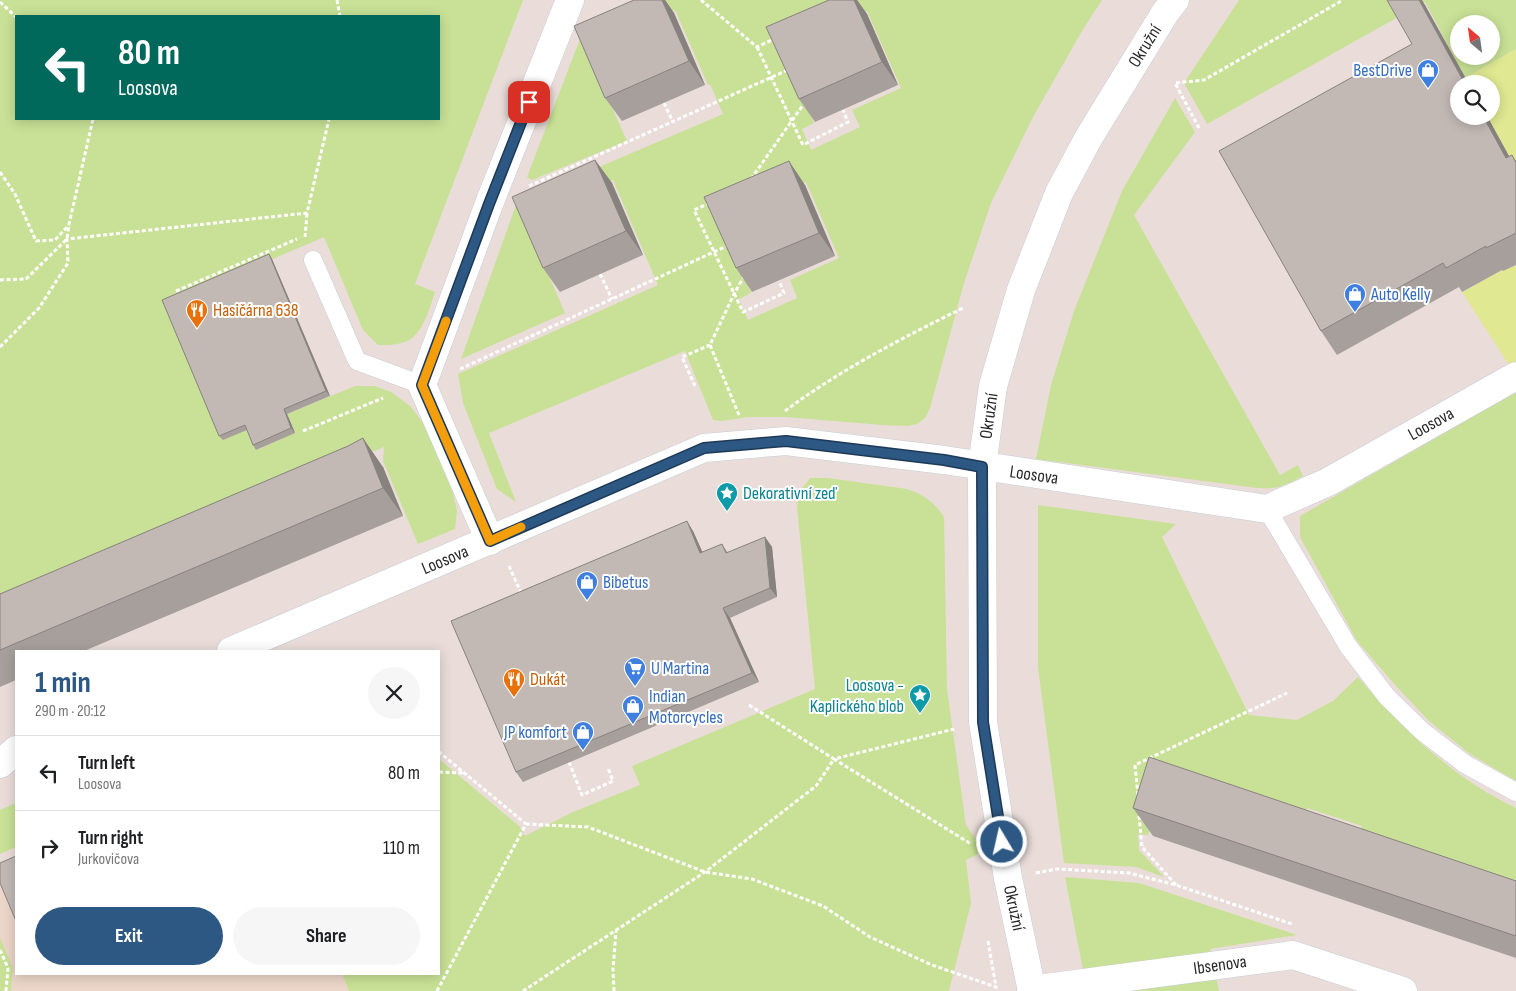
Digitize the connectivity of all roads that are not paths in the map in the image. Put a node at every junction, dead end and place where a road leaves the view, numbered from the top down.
1 (570, 0) edge
2 (1175, 0) edge
3 (313, 260) dead end
4 (1516, 376) edge
5 (422, 385) junction
6 (982, 467) junction
7 (1267, 509) junction
8 (490, 541) junction
9 (233, 650) edge
10 (15, 751) edge
11 (0, 764) edge
12 (1516, 792) edge
13 (1029, 991) edge
14 (1403, 991) edge

1 - 5 street
2 - 6 street, Okružní
3 - 5 lane
4 - 7 street, Loosova
5 - 8 street
6 - 7 street, Loosova
6 - 8 street, Loosova
6 - 13 street, Okružní
7 - 12 lane
8 - 9 street, Loosova
10 - 11 street
13 - 14 street, Ibsenova

